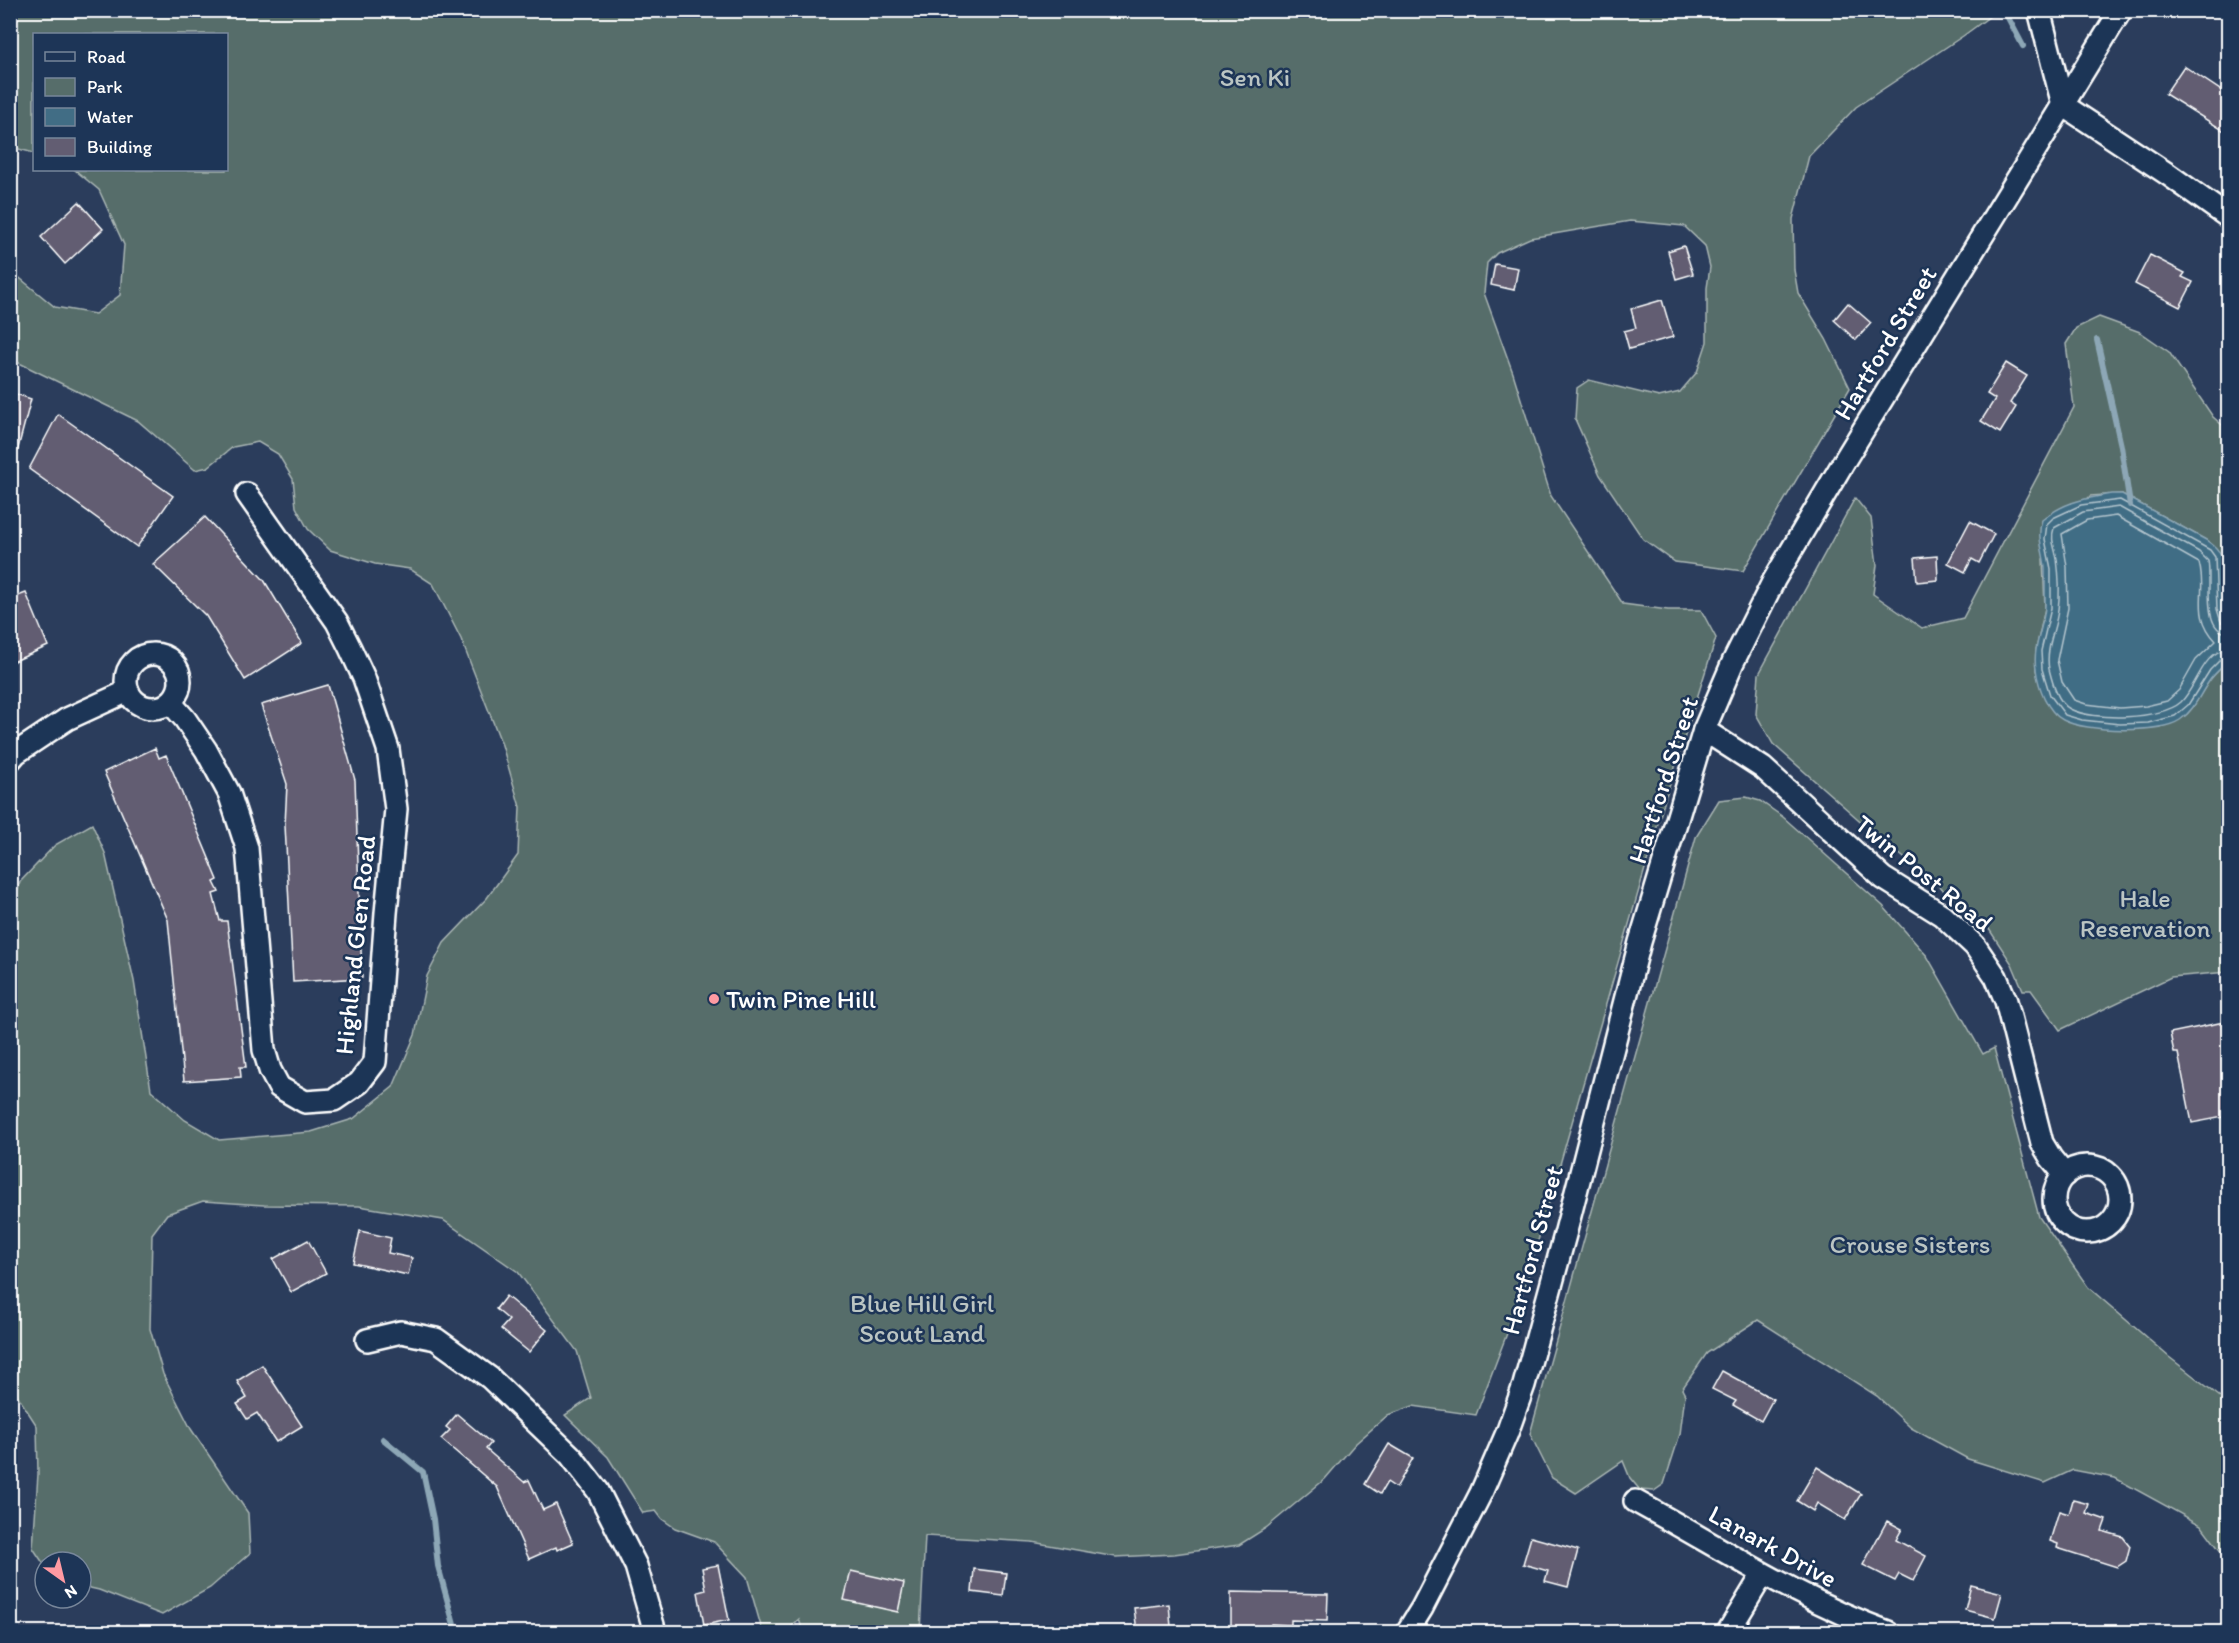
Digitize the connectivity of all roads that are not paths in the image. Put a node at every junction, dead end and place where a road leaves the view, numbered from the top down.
1 (2039, 10) edge
2 (2121, 10) edge
3 (2063, 105) junction
4 (2229, 217) edge
5 (247, 494) dead end
6 (128, 691) junction
7 (170, 702) junction
8 (1704, 730) junction
9 (10, 760) edge
10 (2065, 1175) dead end
11 (367, 1340) dead end
12 (1635, 1501) dead end
13 (1763, 1574) junction
14 (655, 1632) edge
15 (1407, 1632) edge
16 (1728, 1632) edge
17 (1888, 1632) edge

1 - 3 street
2 - 3 street, Hartford Street
3 - 4 street
3 - 8 street, Hartford Street
5 - 7 street, Highland Glen Road
6 - 7 street
6 - 7 street
6 - 9 street
8 - 10 street, Twin Post Road
8 - 15 street, Hartford Street
11 - 14 street
12 - 13 street, Lanark Drive
13 - 16 street
13 - 17 street, Lanark Drive

